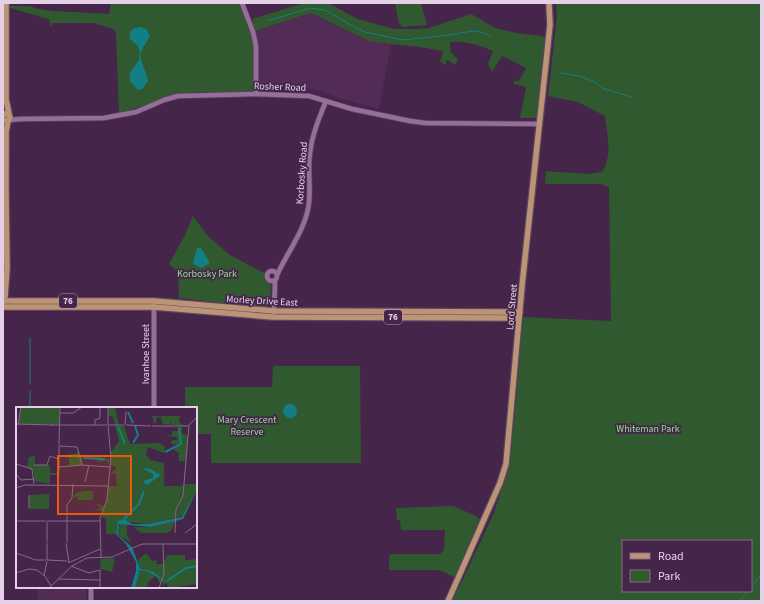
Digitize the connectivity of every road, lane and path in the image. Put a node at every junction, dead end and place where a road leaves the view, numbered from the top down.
1 (6, 3) edge
2 (242, 3) edge
3 (550, 3) edge
4 (4, 29) edge
5 (256, 94) junction
6 (326, 101) junction
7 (6, 117) edge
8 (539, 124) junction
9 (6, 244) junction
10 (281, 267) junction
11 (272, 271) junction
12 (277, 275) junction
13 (3, 281) edge
14 (273, 281) junction
15 (3, 302) edge
16 (154, 304) junction
17 (273, 311) junction
18 (520, 312) junction
19 (273, 317) junction
20 (519, 318) junction
21 (154, 407) edge
22 (91, 588) edge
23 (91, 601) edge
24 (448, 601) edge

1 - 4 main road
2 - 5 street
3 - 8 main road, Lord Street
4 - 7 main road
5 - 6 street, Rosher Road
5 - 7 street, Rosher Road
6 - 8 street, Rosher Road
6 - 10 street, Korbosky Road
7 - 9 main road
8 - 18 main road, Lord Street
9 - 13 main road
9 - 15 main road
10 - 11 street
10 - 12 street, Korbosky Road
11 - 12 street
11 - 14 street
12 - 14 street
14 - 17 street
15 - 16 main road, Morley Drive East / 76
15 - 16 main road, Morley Drive East / 76
16 - 17 main road, Morley Drive East / 76
16 - 19 main road, Morley Drive East / 76
16 - 21 street, Ivanhoe Street
17 - 18 main road, Morley Drive East / 76
17 - 19 street
18 - 20 main road, Lord Street
19 - 20 main road, Morley Drive East / 76
20 - 24 main road, Lord Street
22 - 23 street

